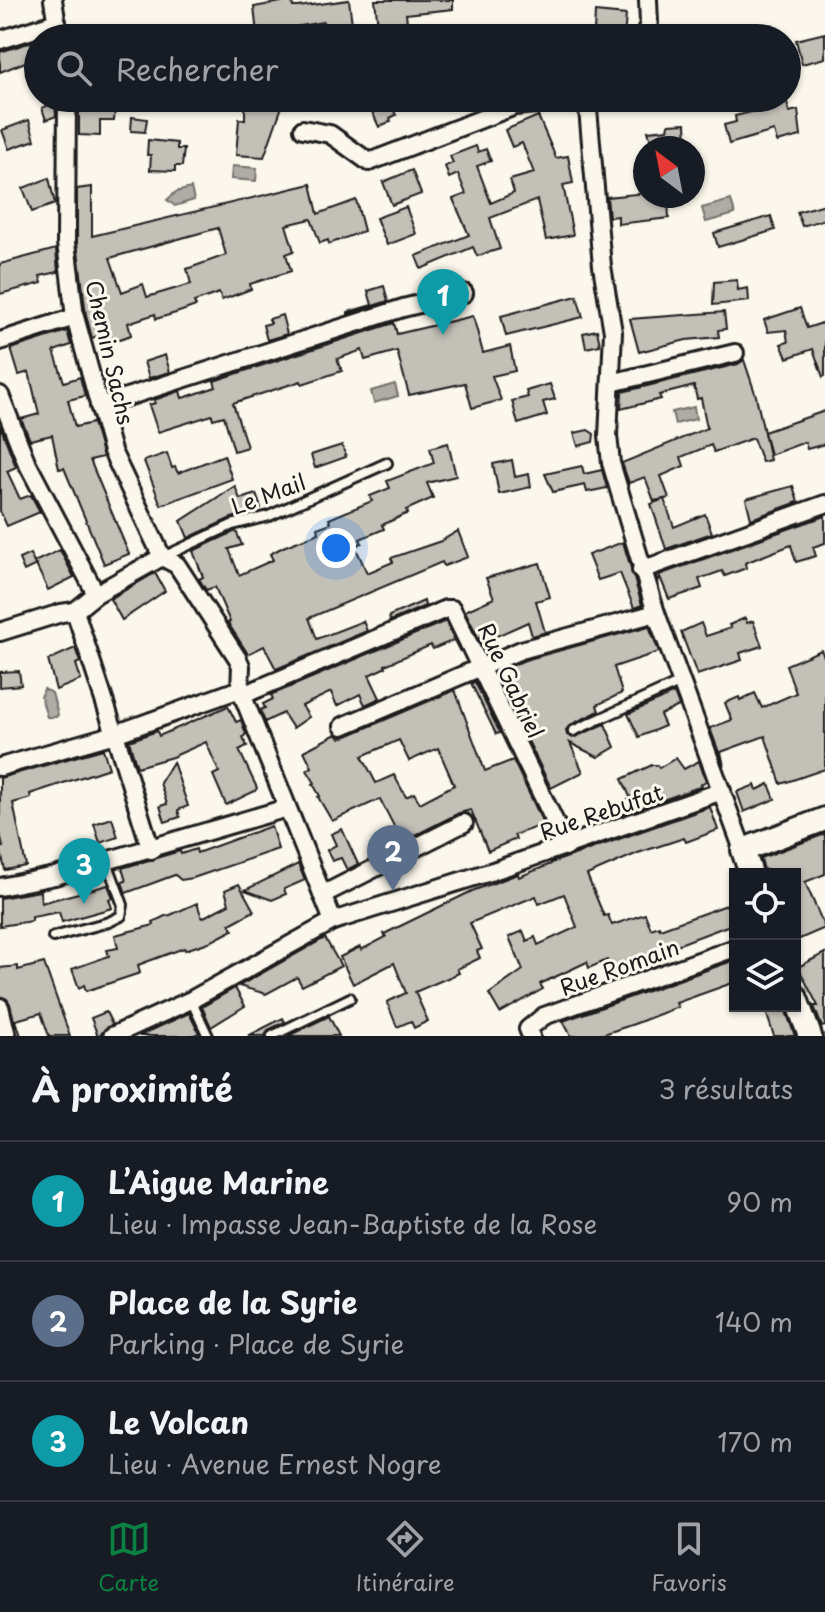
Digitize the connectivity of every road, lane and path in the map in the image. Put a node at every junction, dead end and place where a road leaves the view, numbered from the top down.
1 (53, 0) edge
2 (648, 0) edge
3 (57, 24) edge
4 (649, 24) edge
5 (24, 36) edge
6 (0, 40) edge
7 (67, 112) edge
8 (499, 112) edge
9 (588, 112) edge
10 (303, 129) dead end
11 (464, 293) dead end
12 (75, 317) junction
13 (0, 341) edge
14 (735, 353) dead end
15 (611, 383) junction
16 (2, 406) edge
17 (99, 406) junction
18 (387, 463) dead end
19 (825, 504) edge
20 (162, 557) junction
21 (641, 570) junction
22 (96, 594) junction
23 (75, 611) junction
24 (656, 613) junction
25 (0, 632) edge
26 (481, 667) junction
27 (681, 682) junction
28 (241, 692) junction
29 (343, 726) dead end
30 (573, 731) dead end
31 (115, 734) junction
32 (0, 767) edge
33 (722, 791) junction
34 (287, 808) junction
35 (825, 819) edge
36 (464, 823) dead end
37 (567, 847) junction
38 (151, 850) junction
39 (743, 850) junction
40 (107, 862) junction
41 (749, 868) edge
42 (0, 887) edge
43 (322, 895) junction
44 (333, 921) junction
45 (53, 937) dead end
46 (729, 950) edge
47 (350, 998) dead end
48 (191, 1000) junction
49 (0, 1007) edge
50 (801, 1012) edge
51 (6, 1036) edge
52 (112, 1036) edge
53 (208, 1036) edge
54 (272, 1036) edge
55 (531, 1036) edge
56 (810, 1036) edge

1 - 3 street
2 - 4 street
5 - 6 street
7 - 12 street, Chemin Sachs
8 - 10 street
9 - 15 street
11 - 17 street
12 - 13 street
12 - 17 street, Chemin Sachs
14 - 15 street
15 - 21 street
16 - 22 street
17 - 20 street, Chemin Sachs
18 - 20 lane, Le Mail
19 - 21 street
20 - 22 street
20 - 28 street, Chemin Sachs
21 - 24 street
22 - 23 street
23 - 25 street
23 - 31 street
24 - 26 street
24 - 27 street
26 - 28 street, Rue Gabriel
26 - 29 street
26 - 37 street, Rue Gabriel
27 - 30 lane
27 - 33 street
28 - 31 street, Rue Gabriel
28 - 34 street, Chemin Sachs
31 - 32 street, Rue Gabriel
31 - 38 street
33 - 37 street, Rue Rebufat
33 - 39 street
34 - 38 street
34 - 43 street, Chemin Sachs
35 - 39 main road
36 - 43 street
37 - 44 street, Rue Rebufat
38 - 40 street
39 - 41 main road
40 - 42 street
40 - 45 lane
43 - 44 street, Chemin Sachs
44 - 48 street, Rue Rebufat
46 - 55 street, Rue Romain
47 - 54 lane
48 - 52 street, Rue Rebufat
48 - 53 lane
49 - 51 street
50 - 56 main road

